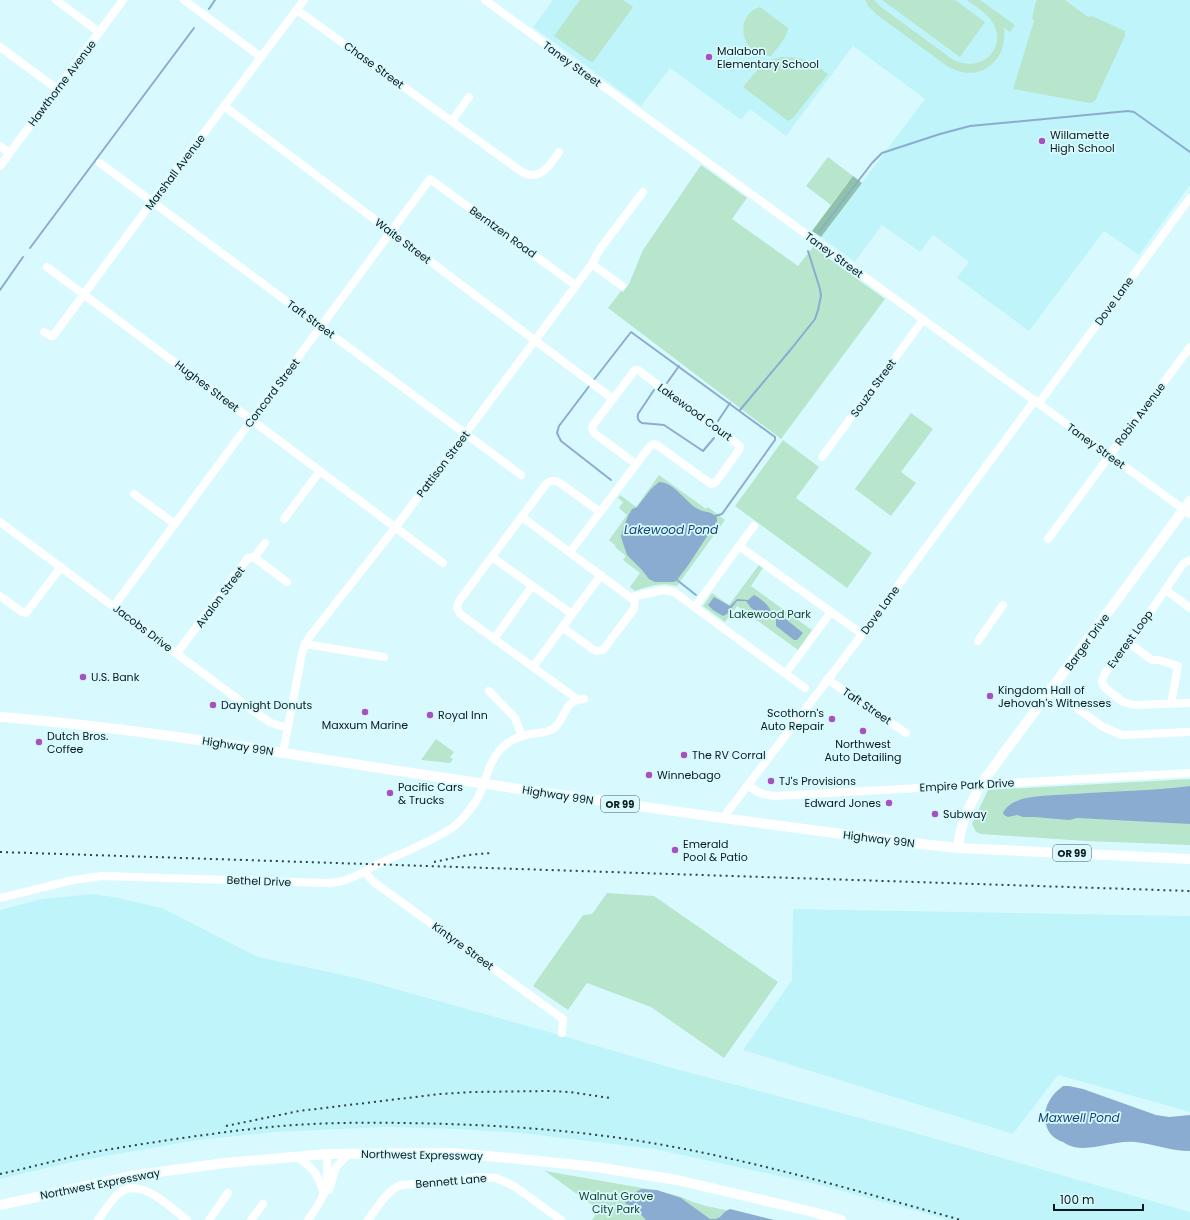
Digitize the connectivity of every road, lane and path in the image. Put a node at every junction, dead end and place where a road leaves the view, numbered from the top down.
1 (56, 0) edge
2 (123, 0) edge
3 (184, 0) edge
4 (304, 0) edge
5 (485, 0) edge
6 (297, 10) junction
7 (100, 32) junction
8 (0, 47) edge
9 (261, 57) junction
10 (57, 89) junction
11 (469, 98) dead end
12 (224, 106) junction
13 (452, 121) junction
14 (0, 146) edge
15 (559, 152) dead end
16 (9, 153) junction
17 (100, 163) dead end
18 (0, 166) edge
19 (430, 179) joint
20 (643, 192) dead end
21 (1190, 198) edge
22 (152, 202) junction
23 (392, 232) junction
24 (592, 264) junction
25 (47, 267) dead end
26 (576, 285) junction
27 (622, 286) dead end
28 (84, 294) junction
29 (923, 320) junction
30 (322, 326) junction
31 (44, 332) dead end
32 (535, 340) junction
33 (1190, 347) edge
34 (613, 399) junction
35 (1037, 402) junction
36 (252, 420) junction
37 (465, 434) junction
38 (1110, 455) junction
39 (822, 457) dead end
40 (636, 464) junction
41 (320, 471) junction
42 (521, 475) dead end
43 (134, 494) dead end
44 (1188, 508) edge
45 (600, 512) junction
46 (522, 517) junction
47 (284, 519) dead end
48 (0, 522) edge
49 (175, 524) junction
50 (754, 526) dead end
51 (395, 528) junction
52 (1048, 539) dead end
53 (265, 543) dead end
54 (739, 546) junction
55 (570, 552) junction
56 (492, 557) junction
57 (254, 558) junction
58 (1190, 560) edge
59 (444, 563) dead end
60 (61, 567) junction
61 (601, 575) junction
62 (287, 582) dead end
63 (532, 586) junction
64 (1166, 590) junction
65 (0, 596) edge
66 (632, 597) junction
67 (1003, 605) dead end
68 (114, 606) junction
69 (695, 607) junction
70 (1190, 608) edge
71 (831, 612) junction
72 (572, 614) junction
73 (562, 627) junction
74 (862, 634) junction
75 (494, 638) junction
76 (978, 641) dead end
77 (1129, 642) junction
78 (305, 644) junction
79 (177, 653) junction
80 (384, 657) dead end
81 (533, 667) junction
82 (786, 673) junction
83 (827, 679) junction
84 (805, 688) dead end
85 (1052, 690) junction
86 (489, 691) dead end
87 (1171, 703) junction
88 (1190, 703) edge
89 (0, 717) edge
90 (288, 728) junction
91 (1190, 732) edge
92 (906, 733) dead end
93 (522, 736) junction
94 (283, 753) junction
95 (1190, 773) edge
96 (484, 784) junction
97 (981, 784) junction
98 (748, 785) junction
99 (723, 818) junction
100 (958, 848) junction
101 (1190, 859) edge
102 (365, 871) junction
103 (0, 898) edge
104 (562, 1033) dead end
105 (350, 1153) junction
106 (327, 1154) junction
107 (296, 1156) junction
108 (228, 1193) dead end
109 (324, 1195) junction
110 (263, 1204) dead end
111 (0, 1205) edge
112 (98, 1220) edge
113 (186, 1220) edge
114 (209, 1220) edge
115 (251, 1220) edge
116 (308, 1220) edge
117 (368, 1220) edge
118 (561, 1220) edge
119 (841, 1220) edge

1 - 7 street
2 - 7 street, Hawthorne Avenue
3 - 9 street
4 - 6 street, Marshall Avenue
5 - 29 street, Taney Street
6 - 9 street, Marshall Avenue
6 - 13 street, Chase Street
7 - 10 street, Hawthorne Avenue
8 - 10 street
9 - 12 street, Marshall Avenue
10 - 16 street, Hawthorne Avenue
11 - 13 street
12 - 22 street, Marshall Avenue
12 - 23 street, Waite Street
13 - 15 street, Chase Street
14 - 16 street
16 - 18 street, Hawthorne Avenue
17 - 22 street, Taft Street
19 - 23 street, Concord Street
19 - 26 street, Berntzen Road
20 - 24 street, Pattison Street
21 - 35 street, Dove Lane
22 - 28 street, Marshall Avenue
22 - 30 street, Taft Street
23 - 30 street, Concord Street
23 - 32 street, Waite Street
24 - 26 street, Pattison Street
24 - 27 street
25 - 28 street, Hughes Street
26 - 32 street, Pattison Street
28 - 31 street, Marshall Avenue
28 - 36 street, Hughes Street
29 - 35 street, Taney Street
29 - 39 street, Souza Street
30 - 36 street, Concord Street
30 - 37 street, Taft Street
32 - 34 street, Waite Street
32 - 37 street, Pattison Street
33 - 38 street, Robin Avenue
34 - 40 street, Lakewood Court
34 - 40 street, Lakewood Court
35 - 38 street, Taney Street
35 - 74 street, Dove Lane
36 - 41 street, Hughes Street
36 - 49 street, Concord Street
37 - 42 street, Taft Street
37 - 51 street, Pattison Street
38 - 44 street, Taney Street
38 - 52 street, Robin Avenue
40 - 45 street, Lakewood Court
41 - 47 street
41 - 51 street, Hughes Street
43 - 49 street
44 - 85 main road, Barger Drive
45 - 46 street
45 - 55 street, Lakewood Court
46 - 55 street
46 - 56 street
48 - 60 street, Jacobs Drive
49 - 68 street, Concord Street
50 - 54 street
51 - 59 street, Hughes Street
51 - 78 street, Pattison Street
53 - 57 street
54 - 69 street
54 - 71 street
55 - 61 street
56 - 63 street
56 - 75 street
57 - 62 street, Avalon Street
57 - 79 street, Avalon Street
58 - 64 street, Everest Loop
60 - 65 street
60 - 68 street, Jacobs Drive
61 - 66 street
61 - 72 street
63 - 72 street
63 - 75 street
64 - 70 street
64 - 77 street, Everest Loop
66 - 69 street
66 - 73 street
67 - 76 street
68 - 79 street, Jacobs Drive
69 - 82 street
71 - 74 street
71 - 82 street
72 - 73 street
73 - 81 street
74 - 83 street, Dove Lane
75 - 81 street
77 - 87 street
77 - 87 street, Everest Loop
78 - 80 street
78 - 90 street, Pattison Street
79 - 90 street, Jacobs Drive
81 - 93 street
82 - 84 street
83 - 92 street, Taft Street
83 - 98 street, Dove Lane
85 - 91 street
85 - 97 main road, Barger Drive
86 - 93 street
87 - 88 street, Everest Loop
89 - 94 main road, Highway 99N / OR 99
90 - 94 street, Pattison Street
93 - 96 street
94 - 96 main road, Highway 99N / OR 99
95 - 97 street, Empire Park Drive
96 - 99 main road, Highway 99N / OR 99
96 - 102 street, Bethel Drive
97 - 98 street, Empire Park Drive
97 - 100 main road, Barger Drive
98 - 99 street, Dove Lane
99 - 100 main road, Highway 99N / OR 99
100 - 101 main road, Highway 99N / OR 99
102 - 103 street, Bethel Drive
102 - 104 street, Kintyre Street
105 - 106 main road, Northwest Expressway
105 - 109 street
105 - 119 main road, Northwest Expressway
106 - 107 main road, Northwest Expressway
106 - 109 street
107 - 109 street
107 - 111 main road, Northwest Expressway
108 - 114 street
109 - 116 street
110 - 115 street
112 - 113 street
117 - 118 street, Bennett Lane

